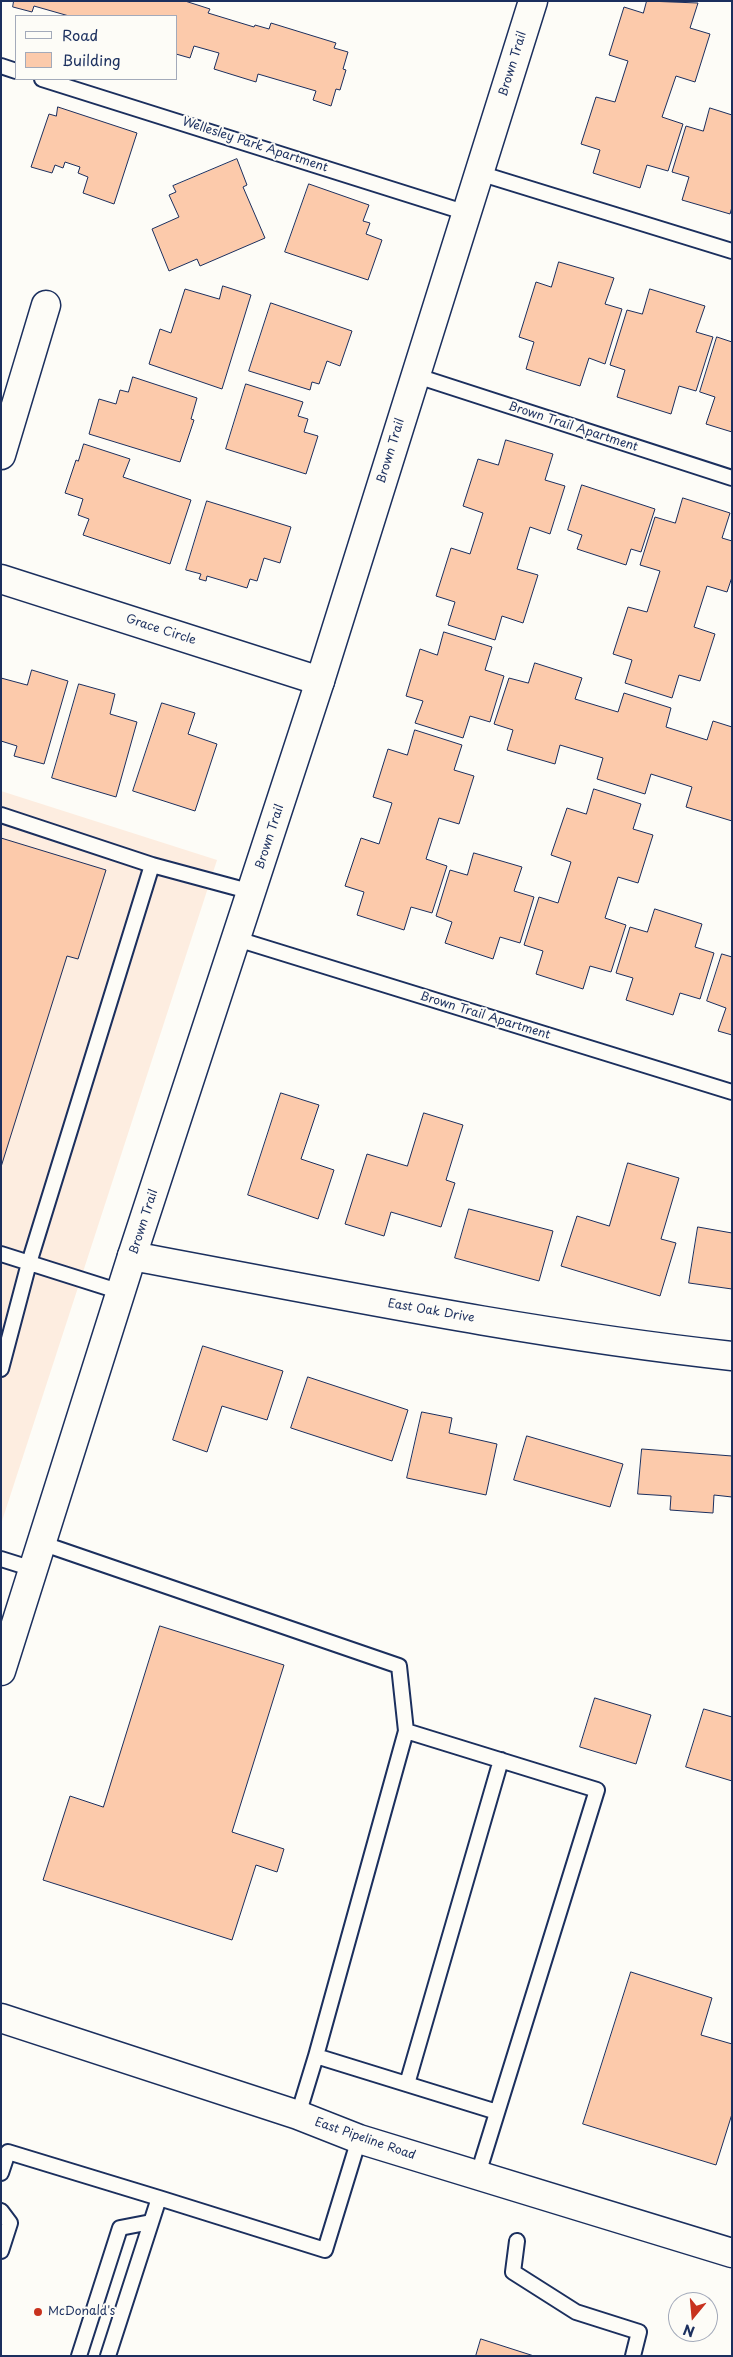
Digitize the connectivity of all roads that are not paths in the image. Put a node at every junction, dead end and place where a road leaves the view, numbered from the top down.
1 (532, 1) edge
2 (1, 66) edge
3 (15, 71) edge
4 (45, 80) edge
5 (479, 173) junction
6 (467, 213) junction
7 (732, 251) edge
8 (46, 305) dead end
9 (414, 375) junction
10 (1, 454) edge
11 (732, 478) edge
12 (1, 579) edge
13 (320, 681) junction
14 (1, 815) edge
15 (152, 865) junction
16 (252, 892) junction
17 (237, 939) junction
18 (732, 1092) edge
19 (1, 1254) edge
20 (132, 1256) junction
21 (29, 1263) junction
22 (121, 1292) junction
23 (732, 1356) edge
24 (1, 1369) edge
25 (41, 1543) junction
26 (1, 1559) edge
27 (33, 1569) junction
28 (1, 1671) edge
29 (406, 1731) junction
30 (501, 1760) junction
31 (1, 2018) edge
32 (316, 2056) junction
33 (407, 2084) junction
34 (497, 2112) junction
35 (298, 2115) junction
36 (359, 2139) junction
37 (1, 2172) edge
38 (478, 2174) junction
39 (159, 2198) junction
40 (1, 2211) edge
41 (151, 2222) junction
42 (517, 2241) dead end
43 (1, 2251) edge
44 (732, 2253) edge
45 (78, 2356) edge
46 (108, 2356) edge
47 (632, 2356) edge

1 - 5 main road, Brown Trail
2 - 3 lane
4 - 6 lane, Wellesley Park Apartment
5 - 6 main road, Brown Trail
5 - 7 lane
6 - 9 main road, Brown Trail
8 - 10 main road
9 - 11 lane, Brown Trail Apartment
9 - 13 main road, Brown Trail
12 - 13 main road, Grace Circle
13 - 16 main road, Brown Trail
14 - 15 lane
15 - 16 lane
15 - 21 lane
16 - 17 main road, Brown Trail
17 - 18 lane, Brown Trail Apartment
17 - 20 main road, Brown Trail
19 - 21 lane
20 - 22 main road, Brown Trail
20 - 23 main road, East Oak Drive
21 - 22 lane
21 - 24 lane
22 - 25 main road, Brown Trail
25 - 27 main road, Brown Trail
25 - 29 lane
26 - 27 lane
27 - 28 main road, Brown Trail
29 - 30 lane
29 - 32 lane
30 - 33 lane
30 - 34 lane
31 - 35 main road, East Pipeline Road
32 - 33 lane
32 - 35 lane
33 - 34 lane
34 - 38 lane
35 - 36 main road, East Pipeline Road
36 - 38 main road, East Pipeline Road
36 - 39 lane
37 - 39 lane
38 - 44 main road, East Pipeline Road
39 - 41 lane
40 - 43 lane
41 - 45 lane
41 - 46 lane
42 - 47 lane

